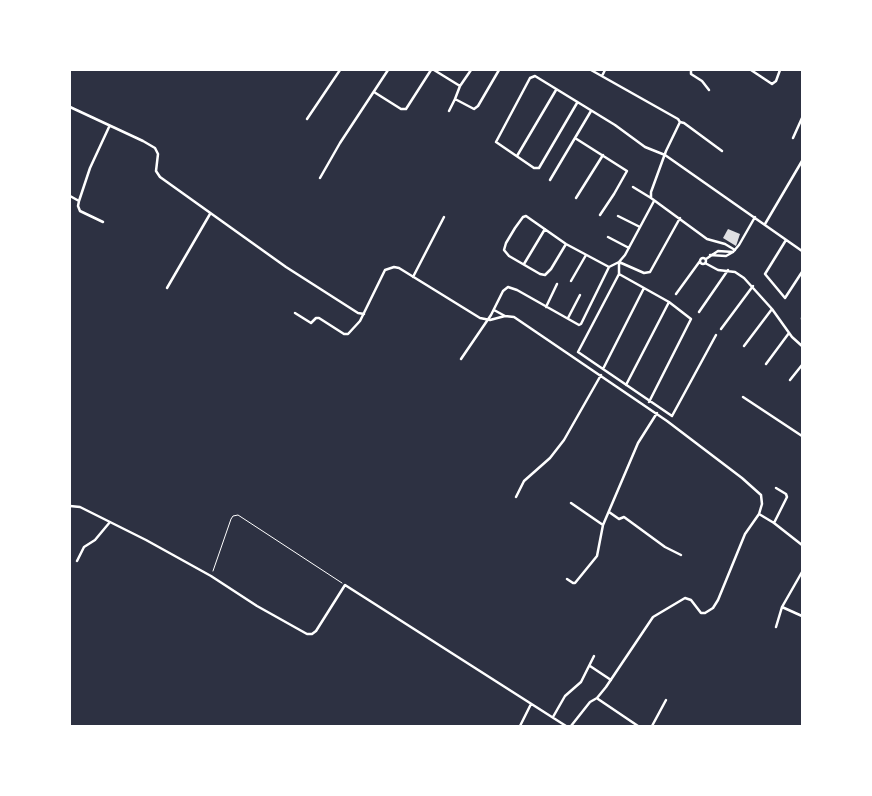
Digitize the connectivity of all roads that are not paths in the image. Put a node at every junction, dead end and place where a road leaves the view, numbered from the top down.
1 (340, 70) edge
2 (388, 70) edge
3 (433, 70) edge
4 (471, 70) edge
5 (499, 70) edge
6 (590, 70) edge
7 (605, 70) edge
8 (691, 70) edge
9 (751, 70) edge
10 (780, 70) edge
11 (602, 76) junction
12 (460, 86) junction
13 (556, 90) junction
14 (709, 90) dead end
15 (374, 92) junction
16 (455, 99) junction
17 (577, 103) junction
18 (70, 107) edge
19 (449, 111) dead end
20 (591, 111) junction
21 (802, 118) edge
22 (307, 119) dead end
23 (680, 122) junction
24 (110, 126) junction
25 (576, 138) junction
26 (793, 138) dead end
27 (722, 151) dead end
28 (603, 155) junction
29 (665, 155) junction
30 (517, 156) junction
31 (802, 161) edge
32 (320, 178) dead end
33 (550, 180) dead end
34 (632, 187) dead end
35 (70, 196) edge
36 (576, 198) dead end
37 (651, 198) junction
38 (79, 201) junction
39 (654, 201) junction
40 (210, 213) junction
41 (600, 215) dead end
42 (618, 216) dead end
43 (444, 217) dead end
44 (755, 217) junction
45 (680, 218) junction
46 (103, 222) dead end
47 (765, 224) junction
48 (640, 227) junction
49 (545, 229) junction
50 (608, 237) dead end
51 (786, 240) junction
52 (566, 244) junction
53 (629, 248) junction
54 (734, 251) junction
55 (802, 251) edge
56 (586, 255) junction
57 (706, 259) junction
58 (700, 261) junction
59 (619, 262) junction
60 (705, 263) junction
61 (524, 264) junction
62 (609, 267) junction
63 (728, 270) junction
64 (802, 272) edge
65 (619, 274) junction
66 (413, 277) junction
67 (571, 281) dead end
68 (557, 284) dead end
69 (753, 286) junction
70 (167, 288) dead end
71 (644, 288) junction
72 (676, 294) dead end
73 (580, 295) dead end
74 (669, 302) junction
75 (546, 307) junction
76 (772, 309) junction
77 (494, 310) junction
78 (699, 312) dead end
79 (295, 313) dead end
80 (364, 314) junction
81 (505, 316) junction
82 (568, 319) junction
83 (486, 320) junction
84 (721, 329) dead end
85 (789, 333) junction
86 (716, 335) dead end
87 (744, 346) dead end
88 (802, 346) edge
89 (461, 358) dead end
90 (766, 364) dead end
91 (802, 365) edge
92 (603, 369) junction
93 (797, 372) junction
94 (601, 375) junction
95 (802, 375) edge
96 (790, 380) dead end
97 (626, 385) junction
98 (634, 391) junction
99 (632, 396) junction
100 (744, 397) dead end
101 (649, 402) junction
102 (657, 413) junction
103 (802, 436) edge
104 (776, 488) dead end
105 (516, 497) dead end
106 (571, 503) dead end
107 (70, 506) edge
108 (609, 512) junction
109 (759, 514) junction
110 (110, 522) junction
111 (774, 523) junction
112 (603, 525) junction
113 (802, 545) edge
114 (681, 555) dead end
115 (77, 560) dead end
116 (802, 572) edge
117 (567, 579) dead end
118 (782, 607) junction
119 (802, 616) edge
120 (776, 627) dead end
121 (594, 656) dead end
122 (590, 666) junction
123 (611, 680) junction
124 (597, 698) junction
125 (666, 700) dead end
126 (531, 704) junction
127 (553, 718) junction
128 (520, 726) edge
129 (566, 726) edge
130 (571, 726) edge
131 (638, 726) edge
132 (652, 726) edge

1 - 22 street
2 - 15 street
3 - 12 street
3 - 15 street
4 - 12 street
5 - 16 street
6 - 11 street
7 - 11 street
8 - 14 street
9 - 10 street
11 - 23 street
12 - 16 street
13 - 17 street
13 - 30 street
13 - 30 street
15 - 32 street
16 - 19 street
17 - 20 street
17 - 30 street
18 - 24 street
20 - 25 street
20 - 29 street
21 - 26 street
23 - 27 street
23 - 29 street
24 - 38 street
24 - 40 street
25 - 28 street
25 - 33 street
28 - 36 street
28 - 41 street
29 - 37 street
29 - 44 street
31 - 47 street
34 - 37 street
35 - 38 street
37 - 39 street
38 - 46 street
39 - 45 street
39 - 48 street
40 - 70 street
40 - 80 street
42 - 48 street
43 - 66 street
44 - 47 street
44 - 54 street
45 - 54 street
45 - 59 street
47 - 51 street
48 - 53 street
49 - 52 street
49 - 61 street
49 - 61 street
50 - 53 street
51 - 55 street
51 - 64 street
52 - 56 street
52 - 61 street
53 - 59 street
54 - 57 street
56 - 62 street
56 - 67 street
57 - 58 street
57 - 60 street
58 - 60 street
58 - 72 street
59 - 62 street
59 - 65 street
60 - 63 street
62 - 82 street
63 - 69 street
63 - 78 street
65 - 71 street
65 - 92 street
66 - 80 street
66 - 83 street
68 - 75 street
69 - 76 street
69 - 84 street
71 - 74 street
71 - 92 street
73 - 82 street
74 - 97 street
74 - 101 street
75 - 77 street
75 - 82 street
76 - 85 street
76 - 87 street
77 - 81 street
77 - 83 street
79 - 80 street
81 - 83 street
81 - 94 street
83 - 89 street
85 - 88 street
85 - 90 street
86 - 101 street
91 - 93 street
92 - 97 street
93 - 95 street
93 - 96 street
94 - 99 street
94 - 105 street
97 - 98 street
98 - 99 street
98 - 101 street
99 - 102 street
100 - 103 street
102 - 108 street
102 - 109 street
104 - 111 street
106 - 112 street
107 - 110 street
108 - 112 street
108 - 114 street
109 - 111 street
109 - 123 street
110 - 115 street
110 - 126 street
111 - 113 street
112 - 117 street
116 - 118 street
118 - 119 street
118 - 120 street
121 - 122 street
122 - 123 street
122 - 127 street
123 - 124 street
124 - 130 street
124 - 131 street
125 - 132 street
126 - 127 street
126 - 128 street
127 - 129 street

